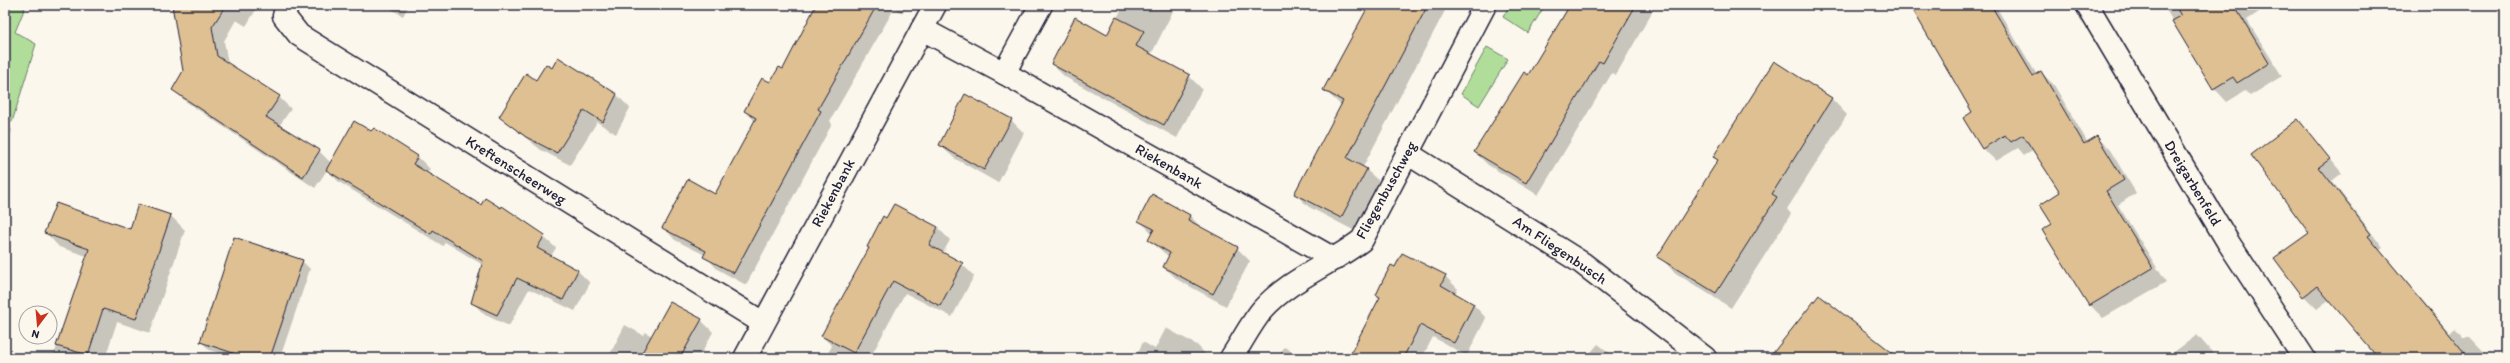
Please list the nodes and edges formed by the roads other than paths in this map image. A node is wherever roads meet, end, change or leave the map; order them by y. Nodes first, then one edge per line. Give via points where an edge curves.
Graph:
1 (287, 5) edge
2 (935, 5) edge
3 (1041, 5) edge
4 (1486, 5) edge
5 (2087, 5) edge
6 (922, 29) junction
7 (1004, 73) junction
8 (1407, 153) junction
9 (1334, 259) junction
10 (763, 323) junction
11 (745, 358) edge
12 (1231, 358) edge
13 (1705, 358) edge
14 (2304, 358) edge

1 - 10 street, Kreftenscheerweg via 284,16 299,35
2 - 6 street, Riekenbank
3 - 7 street
4 - 8 street, Fliegenbuschweg
5 - 14 street, Dreigarbenfeld via 2228,242
6 - 7 street, Riekenbank
6 - 10 street, Riekenbank
7 - 9 street, Riekenbank
8 - 9 street, Fliegenbuschweg via 1362,240
8 - 13 street, Am Fliegenbusch via 1582,263
9 - 12 street, Fliegenbuschweg via 1296,283 1264,309
10 - 11 street, Riekenbank

